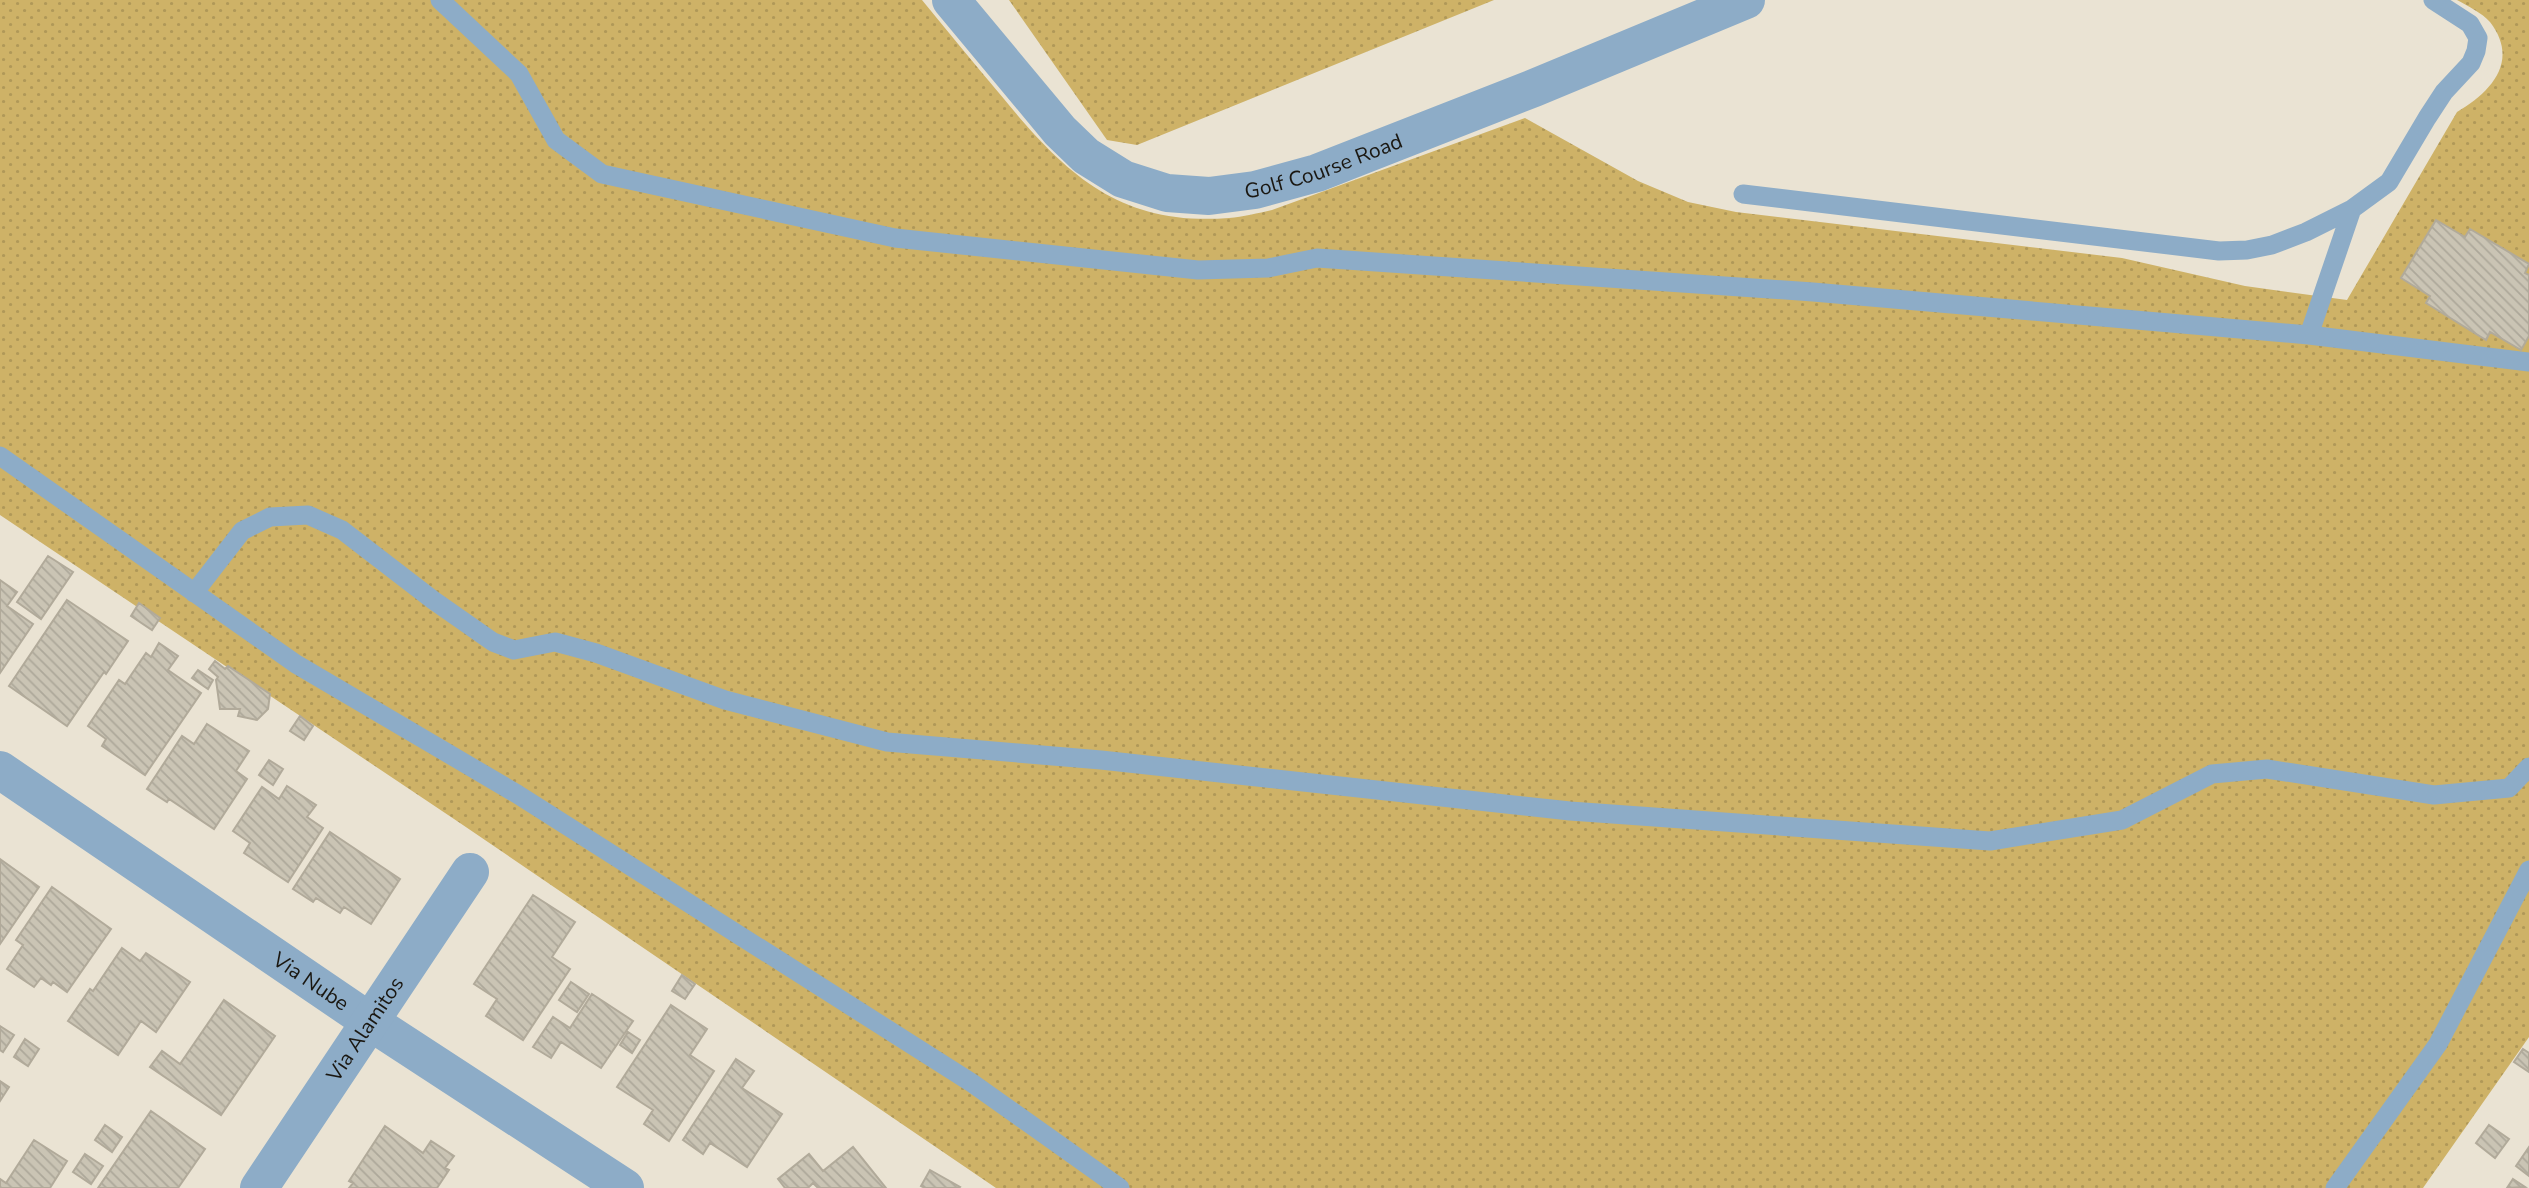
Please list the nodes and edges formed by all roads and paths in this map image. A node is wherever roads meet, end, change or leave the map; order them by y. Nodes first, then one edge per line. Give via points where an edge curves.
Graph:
1 (440, 0) edge
2 (951, 0) edge
3 (1746, 0) edge
4 (2433, 0) edge
5 (1743, 194) dead end
6 (2352, 209) junction
7 (2309, 335) junction
8 (2529, 362) edge
9 (0, 456) edge
10 (194, 593) junction
11 (2529, 766) edge
12 (0, 770) edge
13 (2529, 870) edge
14 (470, 872) dead end
15 (369, 1021) junction
16 (259, 1188) edge
17 (625, 1188) edge
18 (1120, 1188) edge
19 (2335, 1188) edge

1 - 7 lane via 519,74 556,140 602,174 895,238 1198,270 1268,268 1317,258 1813,292
2 - 3 street, Golf Course Road via 1086,156 1123,179 1156,190 1209,196 1255,190 1317,173
4 - 6 lane via 2470,24 2478,38 2476,51 2444,92 2389,182
5 - 6 lane via 2219,251 2272,245
6 - 7 lane
7 - 8 lane
9 - 10 lane
10 - 11 lane via 242,531 270,517 309,515 342,530 493,642 514,650 555,642 725,701 887,742 1101,760 1570,811 1990,841 2122,820 2212,774 2267,769 2434,795 2509,788
10 - 18 lane via 296,664 517,794 972,1083
12 - 15 street, Via Nube
13 - 19 lane via 2438,1044
14 - 15 street, Via Alamitos
15 - 16 street, Via Alamitos
15 - 17 street, Via Nube

